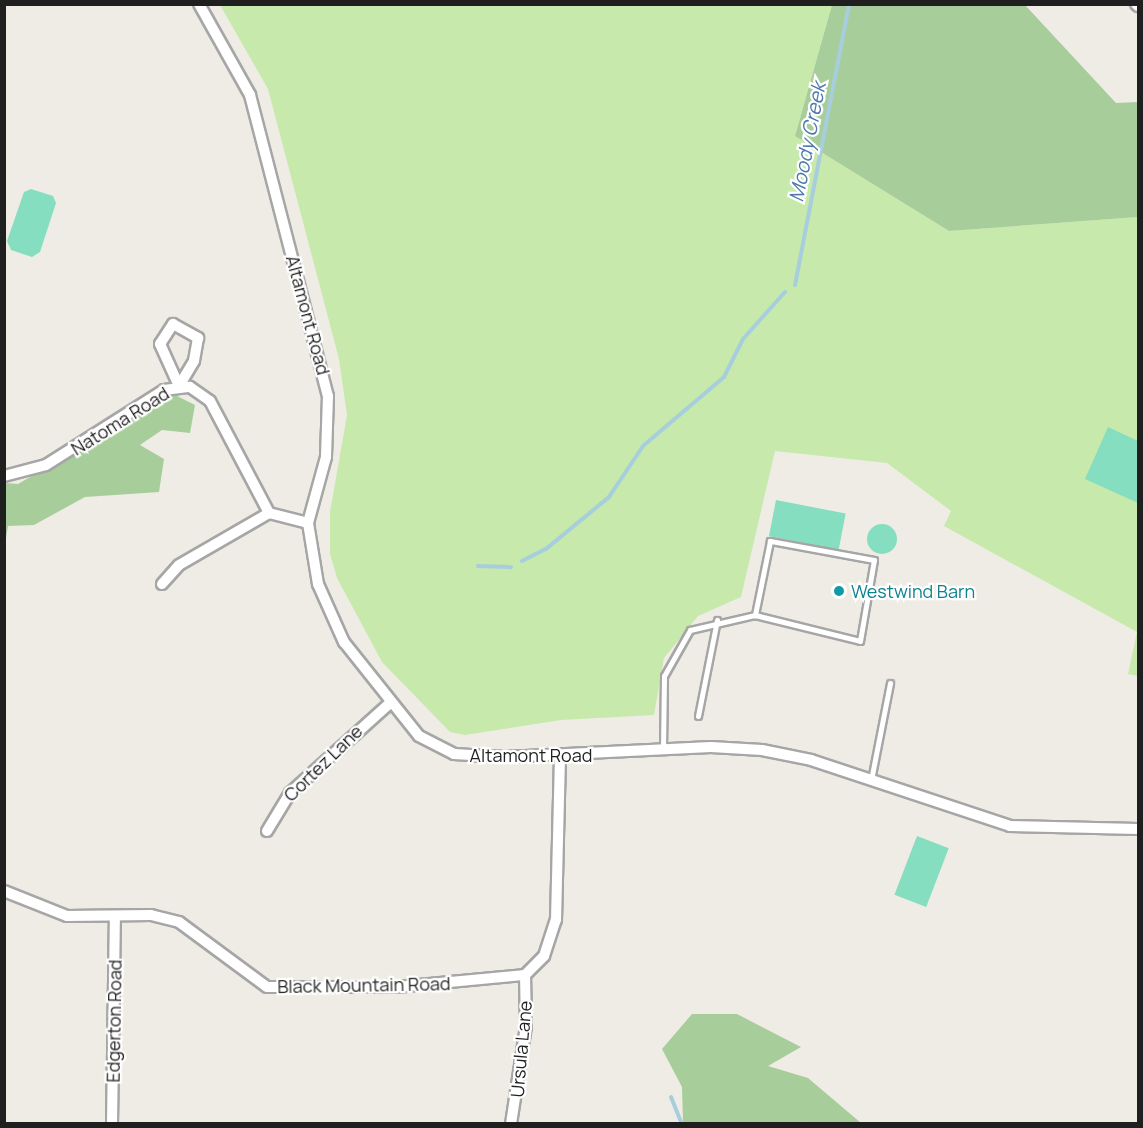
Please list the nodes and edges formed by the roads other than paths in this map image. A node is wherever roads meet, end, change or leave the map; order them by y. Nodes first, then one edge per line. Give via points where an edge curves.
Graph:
1 (200, 4) edge
2 (179, 386) junction
3 (4, 476) edge
4 (269, 513) junction
5 (308, 523) junction
6 (162, 584) dead end
7 (755, 615) junction
8 (717, 620) junction
9 (890, 683) dead end
10 (390, 703) junction
11 (698, 716) dead end
12 (663, 748) junction
13 (560, 758) junction
14 (871, 780) junction
15 (1138, 829) edge
16 (267, 831) dead end
17 (4, 891) edge
18 (115, 919) junction
19 (525, 975) junction
20 (112, 1124) edge
21 (511, 1124) edge

1 - 5 street, Altamont Road via 250,95 328,396 326,457
2 - 2 street via 194,361 198,338 173,324 160,344
2 - 3 street, Natoma Road via 46,465
2 - 4 street, Natoma Road via 210,401
4 - 5 street
4 - 6 street via 179,565
5 - 10 street, Altamont Road via 310,554 329,614
7 - 7 lane via 860,641 874,560 770,541
7 - 8 lane
8 - 11 lane
8 - 12 lane via 690,630 669,660
9 - 14 lane
10 - 13 street, Altamont Road via 419,735 454,754
10 - 16 street, Cortez Lane via 290,794
12 - 13 street, Altamont Road
12 - 14 street, Altamont Road via 762,750
13 - 19 street via 556,920 544,956
14 - 15 street, Altamont Road via 1010,826
17 - 18 street, Black Mountain Road via 67,916
18 - 19 street, Black Mountain Road via 151,915 179,922 267,987 376,988
18 - 20 street, Edgerton Road
19 - 21 street, Ursula Lane via 526,1026

